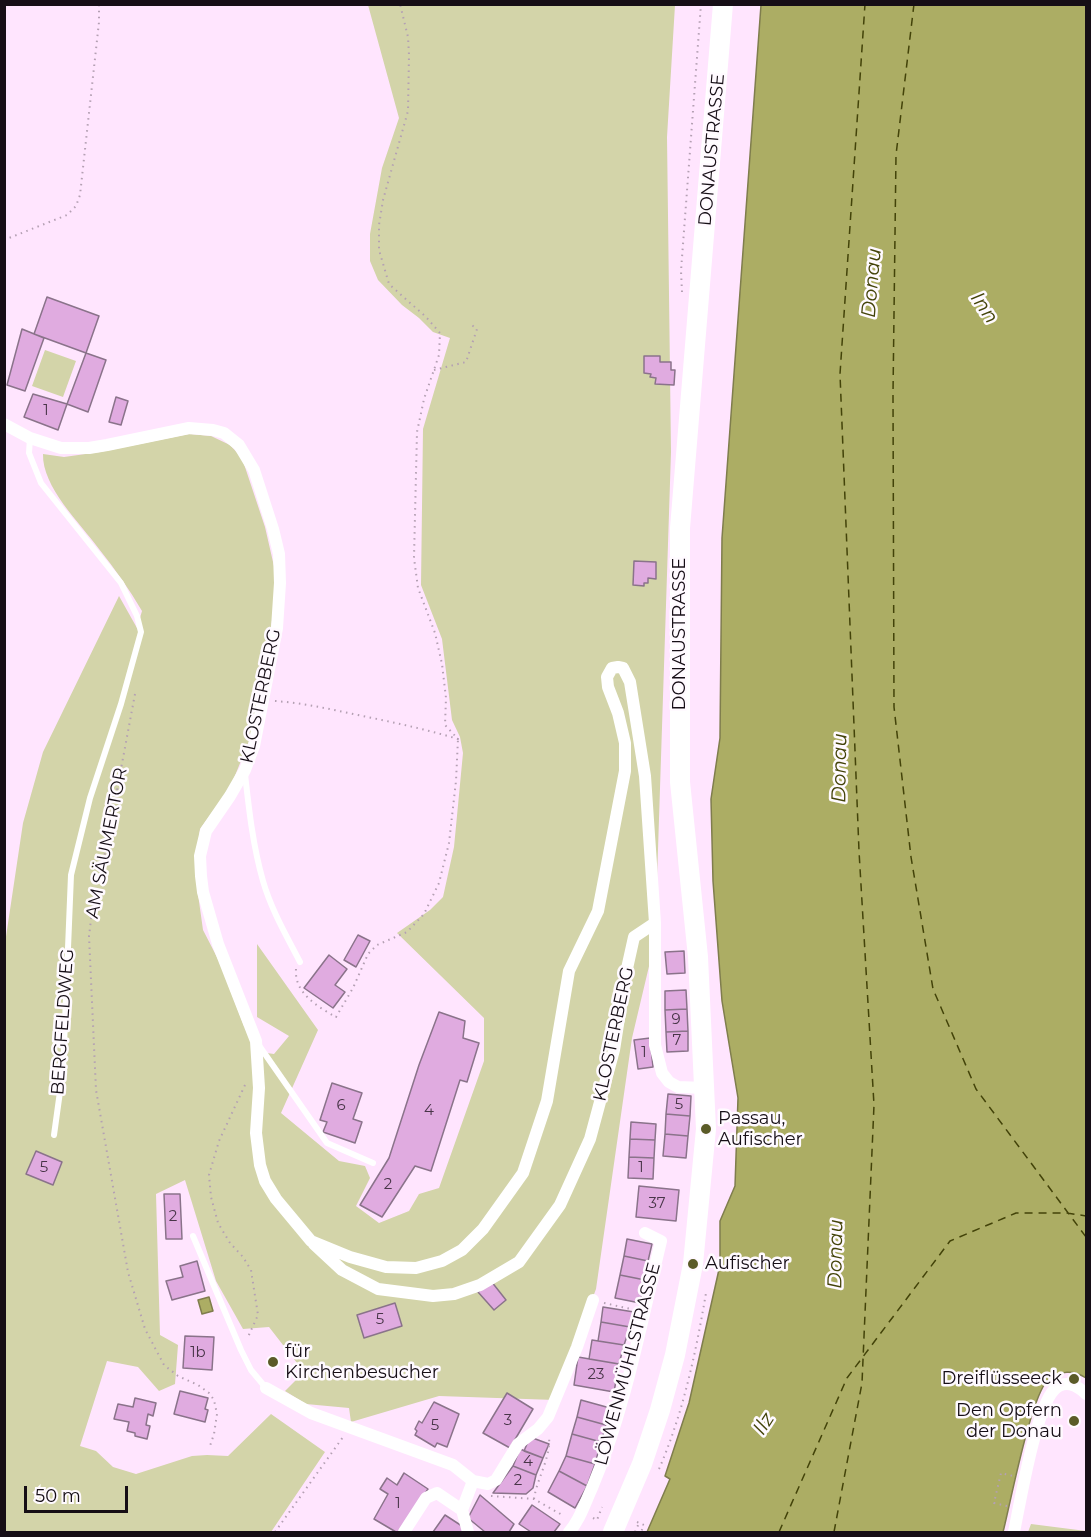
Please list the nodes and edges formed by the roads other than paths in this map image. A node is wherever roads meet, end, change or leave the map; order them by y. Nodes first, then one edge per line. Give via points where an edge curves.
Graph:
1 (723, 4) edge
2 (4, 424) edge
3 (30, 438) junction
4 (245, 770) junction
5 (655, 923) junction
6 (300, 962) road end
7 (256, 1041) junction
8 (705, 1089) junction
9 (54, 1134) dead end
10 (373, 1163) dead end
11 (645, 1233) dead end
12 (193, 1236) dead end
13 (311, 1241) junction
14 (593, 1300) dead end
15 (266, 1388) joint
16 (1086, 1394) edge
17 (472, 1481) junction
18 (462, 1510) junction
19 (404, 1533) edge
20 (468, 1533) edge
21 (569, 1533) edge
22 (613, 1533) edge
23 (1014, 1533) edge

1 - 8 main road, DONAUSTRASSE via 680,528 680,782 698,957
2 - 3 street, KLOSTERBERG
3 - 4 street, KLOSTERBERG via 61,448 89,448 200,428 224,433 240,445 254,471 273,528 280,583 277,628 254,746
3 - 9 lane, BERGFELDWEG via 29,453 40,483 121,583 141,632 90,798 71,875 63,1070
4 - 6 lane via 263,882
4 - 7 street, KLOSTERBERG via 206,831 200,856 203,892 218,944
5 - 8 street, KLOSTERBERG via 655,1045 662,1073 678,1087
5 - 13 street, KLOSTERBERG via 634,937 614,1050 590,1139 560,1204 519,1262 480,1284 454,1294 433,1296 378,1289 359,1281
5 - 13 street, KLOSTERBERG via 642,751 630,682 623,668 618,667 612,668 607,678 625,743 620,800 598,911 569,971 547,1101 523,1173 483,1228 462,1250 442,1261 416,1268 386,1267
7 - 10 lane via 327,1143
7 - 13 street, KLOSTERBERG via 260,1165 276,1199
8 - 22 main road, DONAUSTRASSE via 706,1129 693,1264 675,1355 642,1464
11 - 21 street, LÖWENMÜHLSTRASSE via 661,1241 622,1400 600,1469 577,1524
12 - 15 lane via 241,1350
14 - 17 street via 548,1417 518,1444 496,1480 488,1484
15 - 17 street via 349,1429 453,1465
16 - 23 street via 1078,1386 1064,1383 1050,1396 1037,1431
17 - 18 street
18 - 19 street via 437,1492 426,1498
18 - 20 street

